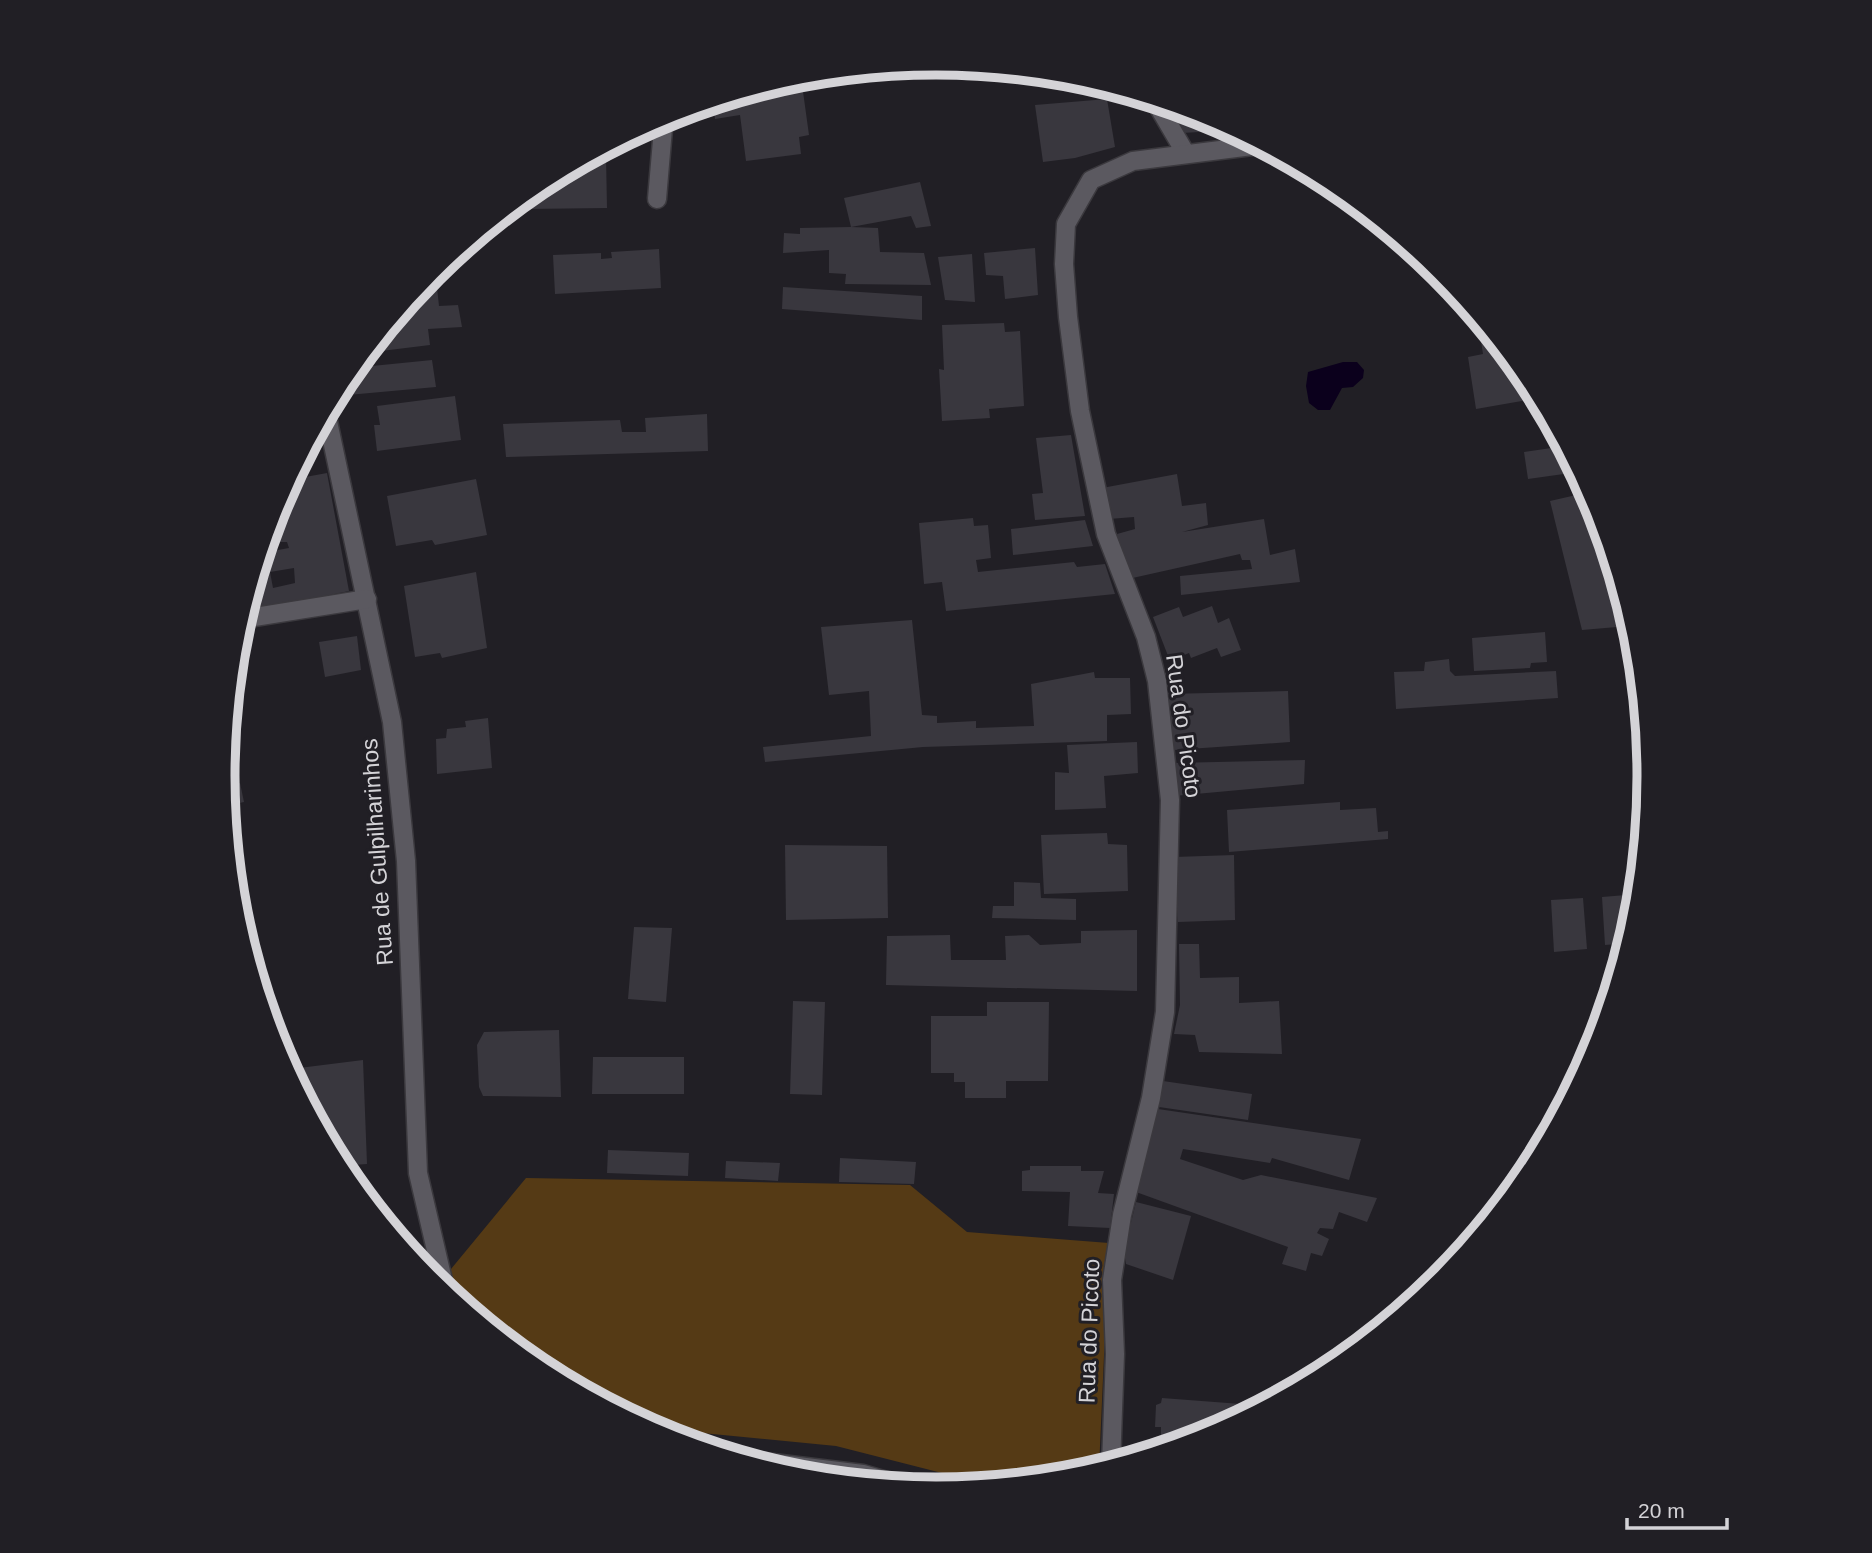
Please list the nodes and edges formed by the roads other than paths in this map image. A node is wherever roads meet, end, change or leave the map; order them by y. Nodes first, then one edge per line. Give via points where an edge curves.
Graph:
1 (1161, 112) edge
2 (663, 131) edge
3 (1244, 147) edge
4 (1186, 155) junction
5 (657, 199) dead end
6 (329, 426) edge
7 (367, 599) junction
8 (253, 618) edge
9 (441, 1273) edge
10 (1111, 1455) edge

1 - 4 street
2 - 5 street
3 - 4 street, Rua do Picoto
4 - 10 street, Rua do Picoto via 1133,160 1091,180 1066,224 1064,264 1080,411 1106,534 1146,637 1157,681 1170,800 1165,1012 1112,1280
6 - 7 street, Rua de Gulpilharinhos
7 - 8 street
7 - 9 street, Rua de Gulpilharinhos via 392,722 406,861 418,1173

